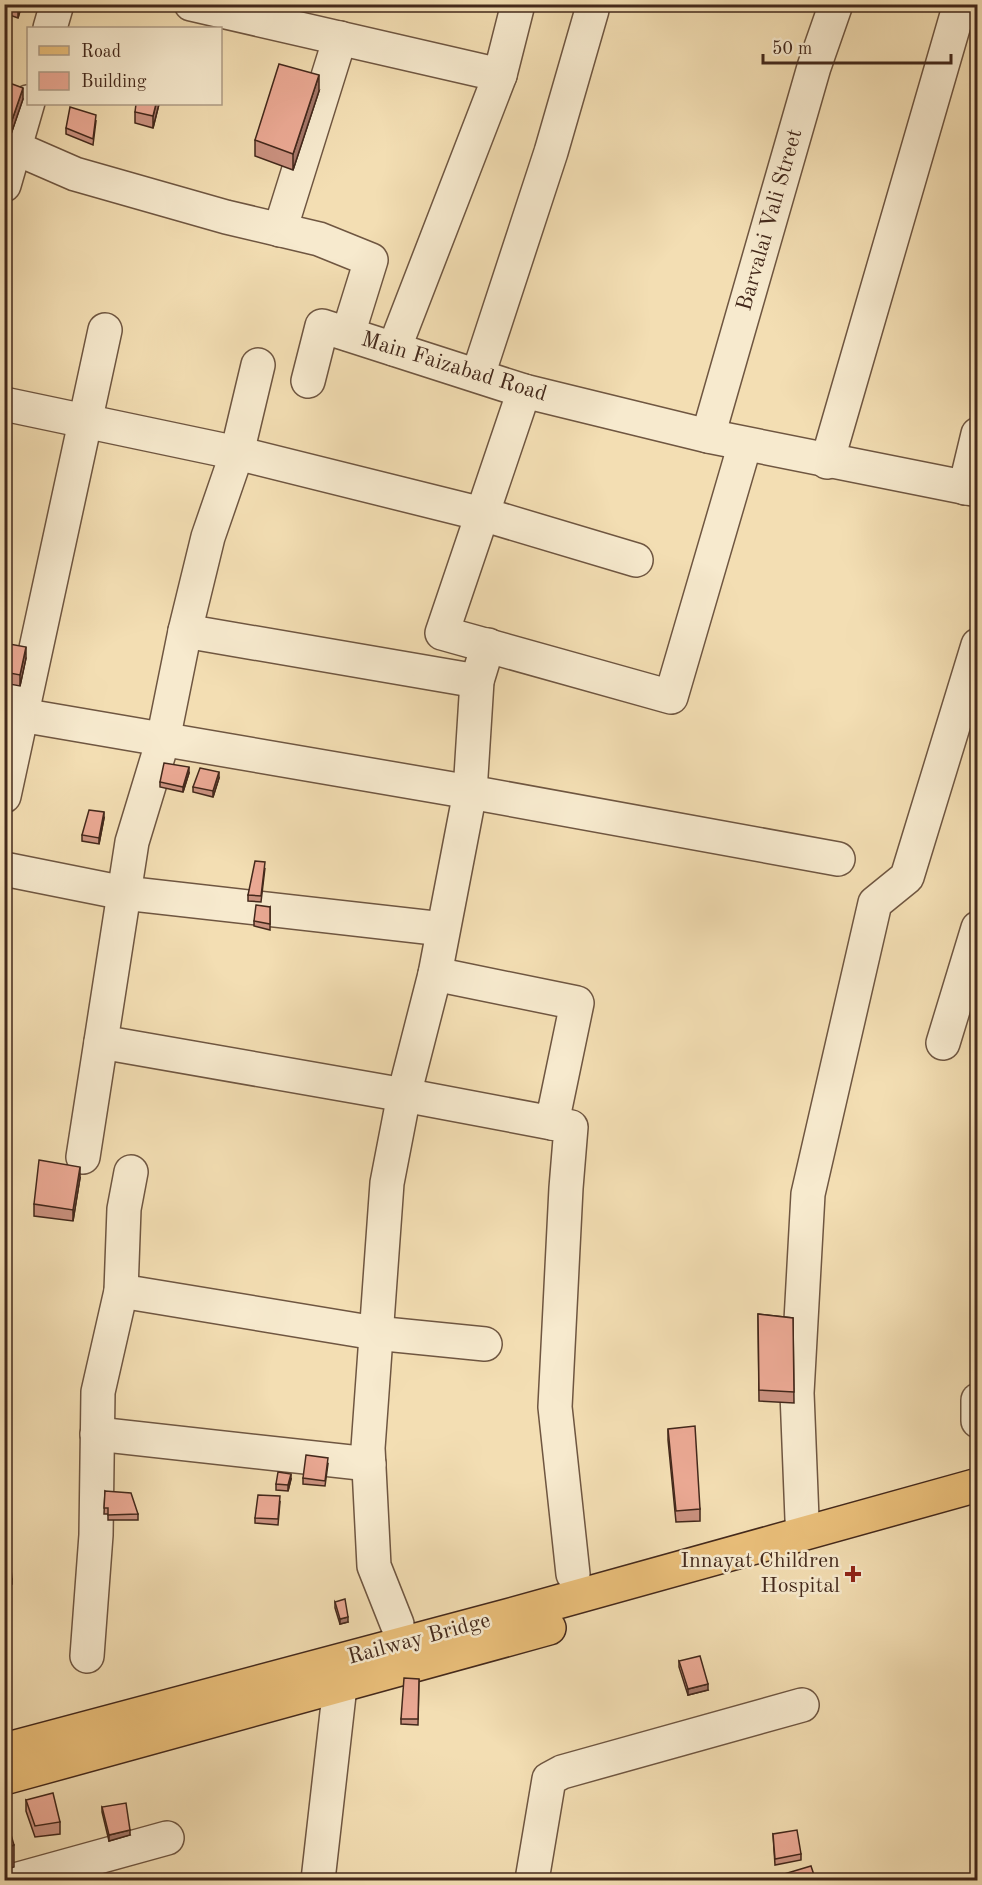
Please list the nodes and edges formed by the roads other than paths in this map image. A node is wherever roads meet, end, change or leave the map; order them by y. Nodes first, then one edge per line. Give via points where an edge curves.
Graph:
1 (57, 4) edge
2 (191, 4) edge
3 (518, 4) edge
4 (836, 4) edge
5 (960, 4) edge
6 (592, 10) dead end
7 (50, 27) edge
8 (340, 38) junction
9 (500, 75) junction
10 (27, 104) edge
11 (10, 145) edge
12 (4, 185) edge
13 (280, 230) junction
14 (105, 330) dead end
15 (348, 334) junction
16 (394, 349) junction
17 (258, 365) dead end
18 (478, 375) junction
19 (308, 381) dead end
20 (524, 391) junction
21 (4, 404) edge
22 (86, 421) junction
23 (978, 434) edge
24 (708, 436) junction
25 (745, 444) junction
26 (237, 453) junction
27 (827, 462) junction
28 (971, 489) edge
29 (482, 514) junction
30 (636, 560) dead end
31 (185, 631) junction
32 (488, 645) junction
33 (978, 645) edge
34 (477, 681) junction
35 (21, 716) junction
36 (163, 740) junction
37 (470, 792) junction
38 (4, 796) edge
39 (838, 859) dead end
40 (4, 869) edge
41 (124, 893) junction
42 (978, 928) edge
43 (443, 929) junction
44 (435, 974) junction
45 (101, 1042) junction
46 (943, 1043) dead end
47 (404, 1095) junction
48 (552, 1123) junction
49 (83, 1157) dead end
50 (131, 1172) dead end
51 (121, 1291) junction
52 (375, 1333) junction
53 (485, 1344) dead end
54 (978, 1401) edge
55 (978, 1421) edge
56 (97, 1434) junction
57 (369, 1464) junction
58 (978, 1485) edge
59 (817, 1522) junction
60 (573, 1574) junction
61 (397, 1624) junction
62 (87, 1656) dead end
63 (340, 1686) junction
64 (802, 1705) dead end
65 (4, 1726) edge
66 (4, 1750) edge
67 (4, 1778) edge
68 (167, 1838) dead end
69 (15, 1881) edge
70 (318, 1881) edge
71 (532, 1881) edge

1 - 7 street
2 - 8 street
3 - 9 street
4 - 24 street, Barvalai Vali Street
5 - 27 street
6 - 18 street
8 - 9 street
8 - 13 street
9 - 16 street
10 - 11 street
11 - 12 street
11 - 13 street, Main Faizabad Road via 75,174
13 - 15 street, Main Faizabad Road via 319,239 371,260
14 - 22 street
15 - 16 street, Main Faizabad Road
15 - 19 street via 322,326
16 - 18 street, Main Faizabad Road
17 - 26 street
18 - 20 street, Main Faizabad Road
20 - 24 street, Main Faizabad Road
20 - 29 street
21 - 22 street
22 - 26 street
22 - 35 street
23 - 28 street
24 - 25 street, Main Faizabad Road
25 - 27 street, Main Faizabad Road
25 - 32 street via 671,697
26 - 29 street
26 - 31 street via 208,537
27 - 28 street, Main Faizabad Road
29 - 30 street
29 - 32 street via 442,633
31 - 34 street
31 - 36 street
32 - 34 street
33 - 59 street via 907,877 875,903 808,1194 797,1393
34 - 37 street
35 - 36 street
35 - 38 street
36 - 37 street
36 - 41 street via 132,842
37 - 39 street
37 - 43 street
40 - 41 street
41 - 43 street
41 - 45 street
42 - 46 street
43 - 44 street
44 - 47 street
44 - 48 street via 576,1003
45 - 47 street
45 - 49 street
47 - 48 street
47 - 52 street via 387,1183
48 - 60 street via 572,1127 555,1407
50 - 51 street via 124,1209
51 - 52 street
51 - 56 street via 98,1392
52 - 53 street
52 - 57 street
54 - 55 street
56 - 57 street
56 - 62 street via 96,1535
57 - 61 street via 374,1566
58 - 59 main road
59 - 60 main road via 757,1526
59 - 63 main road via 807,1548 771,1563
59 - 66 main road, Railway Bridge via 507,1616
60 - 61 main road
61 - 65 main road
63 - 67 main road
63 - 70 street
64 - 71 street via 562,1772 549,1779
68 - 69 street

